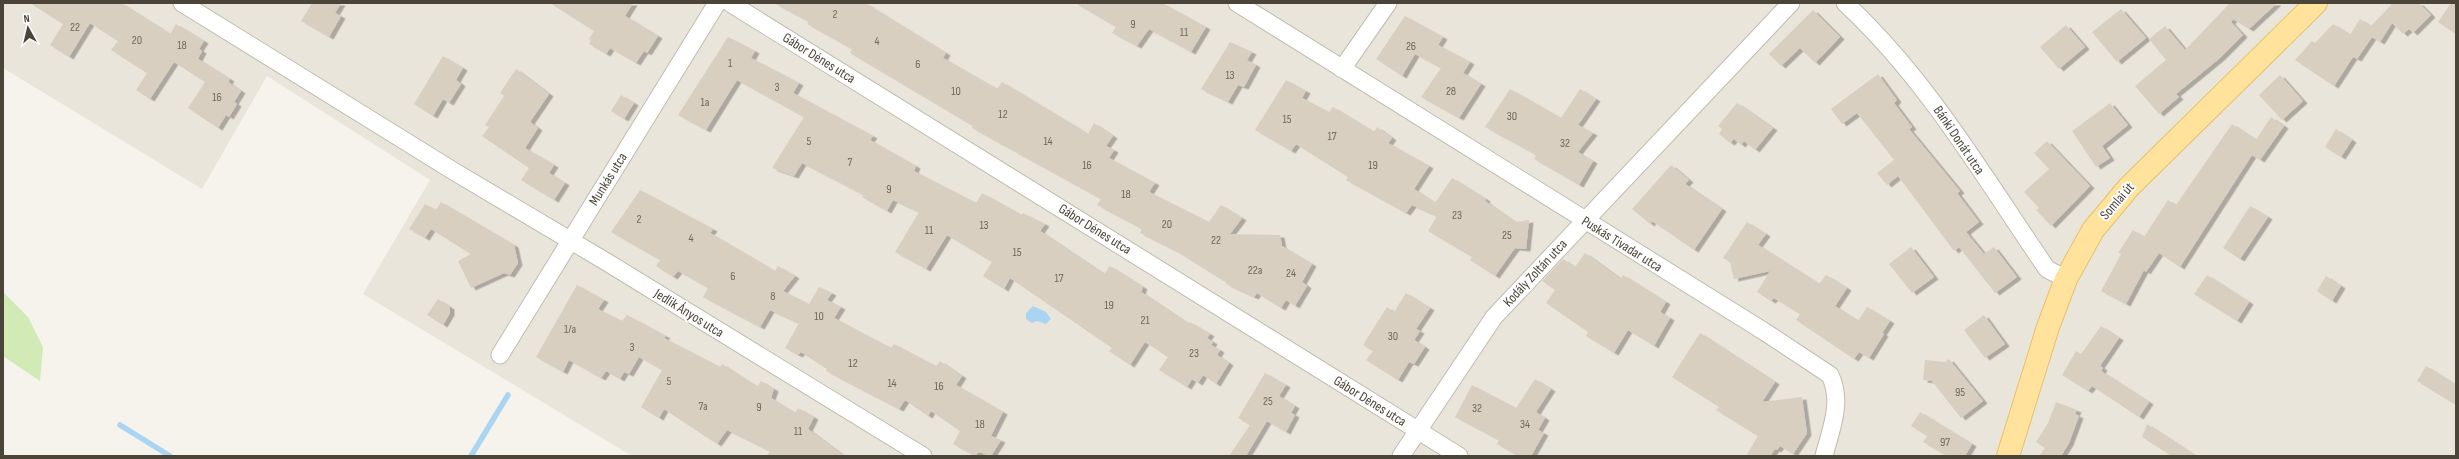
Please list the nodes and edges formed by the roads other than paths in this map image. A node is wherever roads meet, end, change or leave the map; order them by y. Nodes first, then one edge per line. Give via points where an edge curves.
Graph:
1 (182, 3) edge
2 (717, 3) edge
3 (730, 3) edge
4 (1237, 3) edge
5 (1388, 3) edge
6 (1791, 3) edge
7 (1845, 3) edge
8 (2316, 3) edge
9 (1342, 69) junction
10 (1584, 220) junction
11 (570, 241) junction
12 (2066, 279) junction
13 (500, 355) dead end
14 (1417, 430) junction
15 (923, 456) edge
16 (1400, 456) edge
17 (1459, 456) edge
18 (1824, 456) edge
19 (2008, 456) edge

1 - 11 street, Jedlik Ányos utca
2 - 11 street, Munkás utca
3 - 14 street, Gábor Dénes utca
4 - 9 street, Puskás Tivadar utca
5 - 9 street
6 - 10 street, Kodály Zoltán utca
7 - 12 street, Bánki Donát utca via 1876,32 1931,99 2047,269
8 - 12 main road, Somlai út via 2129,187 2093,230
9 - 10 street, Puskás Tivadar utca
10 - 14 street, Kodály Zoltán utca via 1494,317
10 - 18 street, Puskás Tivadar utca via 1830,375 1836,386 1838,401
11 - 13 street, Munkás utca
11 - 15 street, Jedlik Ányos utca
12 - 19 main road, Somlai út via 2048,327
14 - 16 street, Kodály Zoltán utca
14 - 17 street, Gábor Dénes utca

